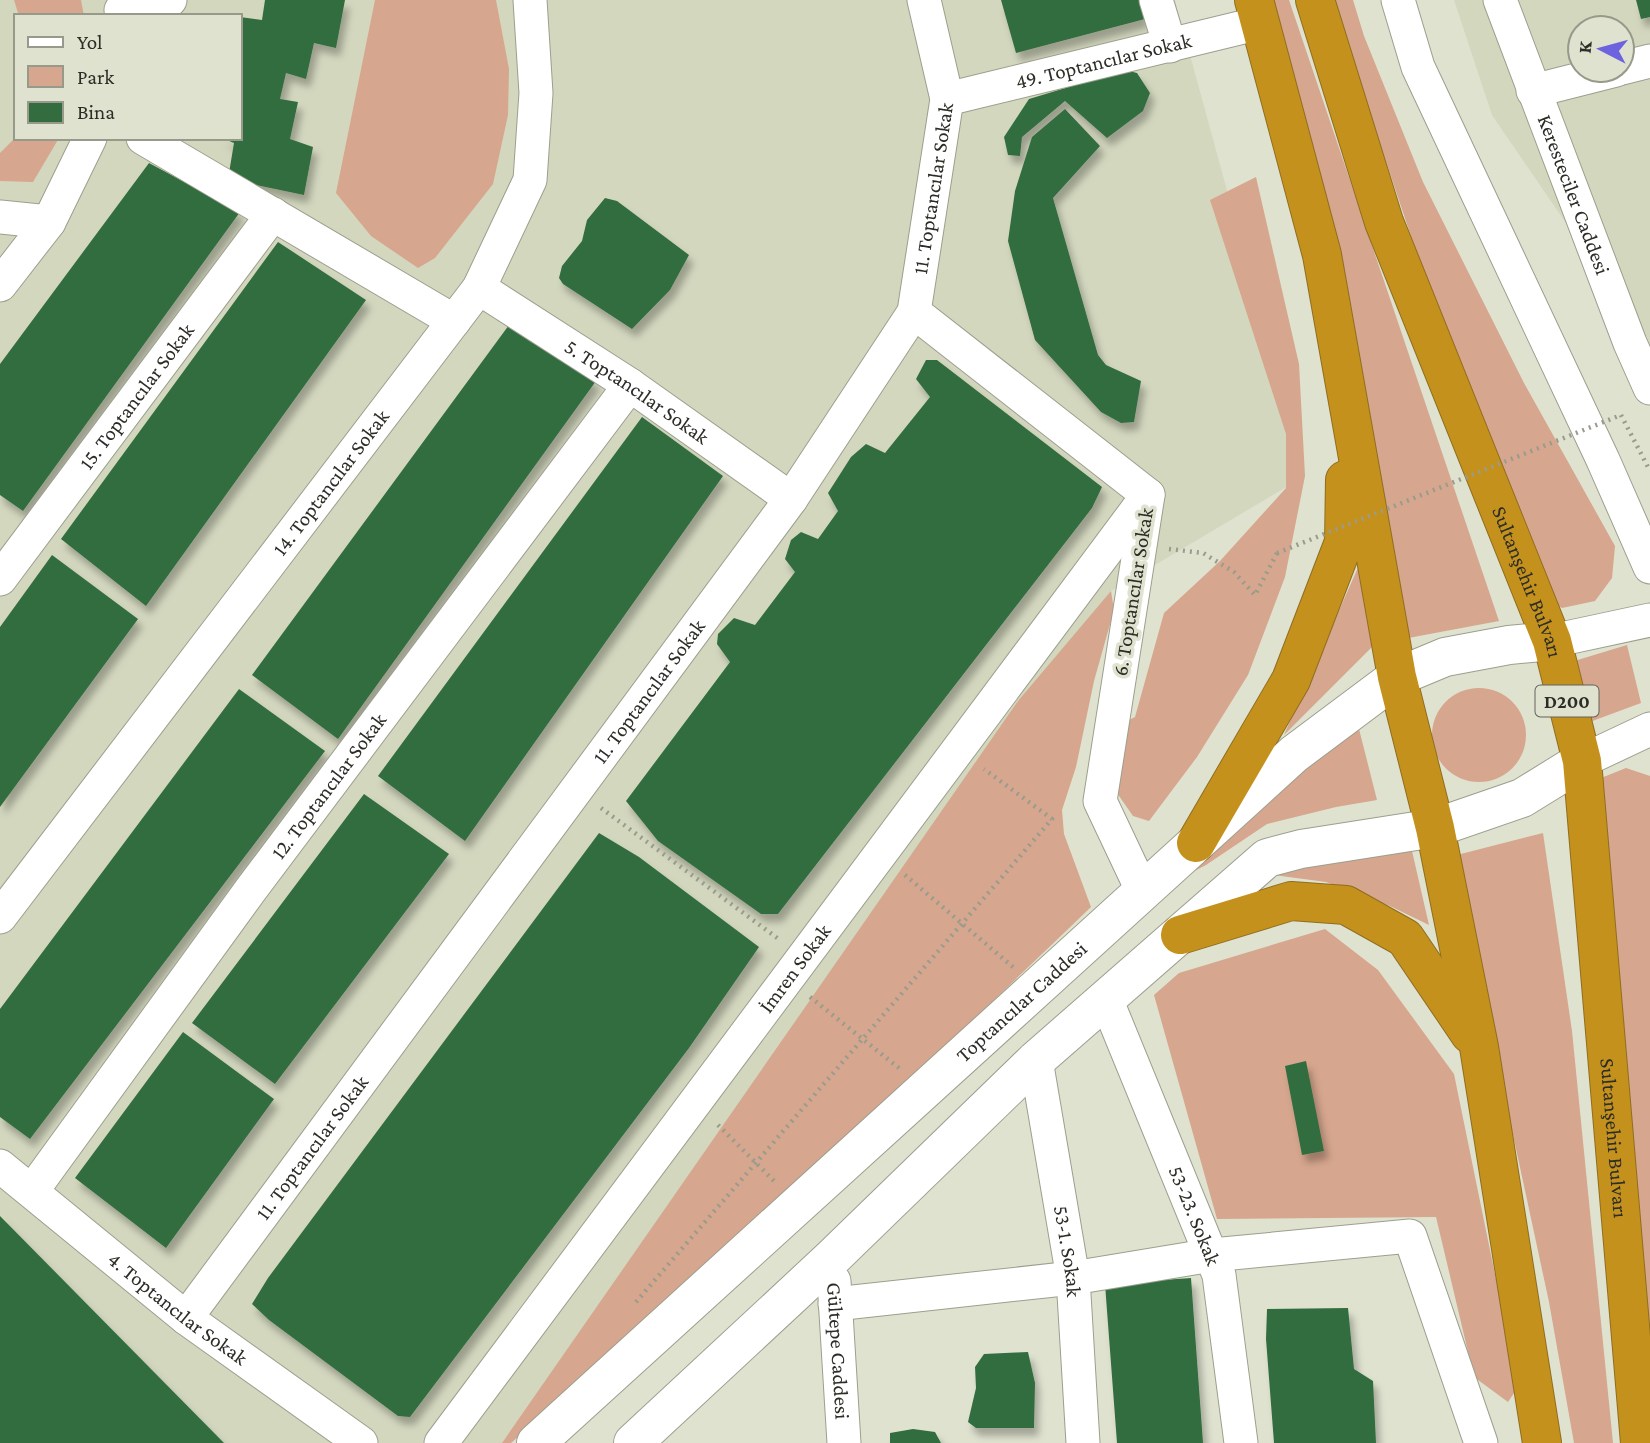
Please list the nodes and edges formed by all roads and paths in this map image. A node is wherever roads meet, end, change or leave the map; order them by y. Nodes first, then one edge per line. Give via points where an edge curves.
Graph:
1 (170, 0) edge
2 (530, 0) edge
3 (924, 0) edge
4 (1156, 0) edge
5 (1315, 0) edge
6 (1398, 0) edge
7 (1500, 0) edge
8 (120, 9) edge
9 (1257, 11) edge
10 (1170, 46) junction
11 (1566, 83) edge
12 (1533, 91) junction
13 (947, 99) junction
14 (89, 140) edge
15 (146, 140) edge
16 (273, 214) junction
17 (0, 218) edge
18 (49, 222) junction
19 (0, 285) edge
20 (479, 288) junction
21 (914, 312) junction
22 (454, 321) junction
23 (1640, 340) edge
24 (630, 385) junction
25 (1346, 387) junction
26 (1650, 388) edge
27 (1650, 471) edge
28 (1148, 495) junction
29 (791, 499) junction
30 (1140, 546) junction
31 (1650, 567) edge
32 (0, 579) edge
33 (1650, 620) edge
34 (1552, 641) junction
35 (1397, 677) junction
36 (1650, 729) edge
37 (958, 749) junction
38 (1582, 761) junction
39 (576, 790) junction
40 (1435, 828) junction
41 (1196, 843) junction
42 (881, 853) junction
43 (1143, 891) junction
44 (0, 917) edge
45 (962, 924) junction
46 (1180, 935) junction
47 (795, 968) junction
48 (1037, 988) junction
49 (1106, 999) junction
50 (863, 1039) junction
51 (1479, 1047) junction
52 (1036, 1060) junction
53 (925, 1089) junction
54 (695, 1102) junction
55 (756, 1163) junction
56 (0, 1166) edge
57 (32, 1191) junction
58 (798, 1205) junction
59 (1212, 1255) junction
60 (832, 1258) junction
61 (1073, 1278) junction
62 (835, 1304) junction
63 (633, 1306) dead end
64 (186, 1318) junction
65 (361, 1443) edge
66 (441, 1443) edge
67 (536, 1443) edge
68 (633, 1443) edge
69 (844, 1443) edge
70 (1083, 1443) edge
71 (1241, 1443) edge
72 (1481, 1443) edge
73 (1537, 1443) edge
74 (1542, 1443) edge
75 (1640, 1443) edge

1 - 8 street
2 - 20 street, 14. Toptancılar Sokak via 536,93 530,180
3 - 13 street, 11. Toptancılar Sokak
4 - 10 street
5 - 34 highway, Sultanşehir Bulvarı / D200 via 1384,222
6 - 31 street via 1418,67
7 - 12 street, Keresteciler Caddesi
9 - 10 street, 49. Toptancılar Sokak
9 - 25 highway via 1322,255
10 - 13 street, 49. Toptancılar Sokak
11 - 12 street
12 - 23 street, Keresteciler Caddesi
13 - 21 street, 11. Toptancılar Sokak
14 - 18 street
15 - 16 street
16 - 22 street
16 - 32 street, 15. Toptancılar Sokak
17 - 18 street
18 - 19 street
20 - 22 street, 14. Toptancılar Sokak
20 - 24 street, 5. Toptancılar Sokak
21 - 28 street, 6. Toptancılar Sokak
21 - 29 street, 11. Toptancılar Sokak
22 - 44 street, 14. Toptancılar Sokak
23 - 26 street, Keresteciler Caddesi
24 - 29 street, 5. Toptancılar Sokak
24 - 57 street, 12. Toptancılar Sokak via 252,888
25 - 35 highway
25 - 41 highway via 1344,542 1290,680
27 - 30 path, bridge via 1620,415 1277,553 1255,596 1234,572 1203,553
28 - 30 street, 6. Toptancılar Sokak
28 - 37 street, İmren Sokak
29 - 39 street, 11. Toptancılar Sokak
30 - 43 street, 6. Toptancılar Sokak via 1100,802
33 - 34 street
34 - 35 street, Toptancılar Caddesi via 1445,657
34 - 38 highway, Sultanşehir Bulvarı / D200
35 - 40 highway
35 - 41 street, Toptancılar Caddesi via 1294,754
36 - 38 street
37 - 42 street, İmren Sokak
37 - 45 path via 1052,819
38 - 40 street via 1521,798
38 - 75 highway, Sultanşehir Bulvarı / D200
39 - 47 path
39 - 64 street, 11. Toptancılar Sokak
40 - 46 street via 1267,858
40 - 51 highway
41 - 43 street, Toptancılar Caddesi
42 - 45 path
42 - 47 street, İmren Sokak
43 - 48 street, Toptancılar Caddesi
45 - 48 path
45 - 50 path
46 - 49 street
46 - 51 highway via 1291,901 1346,905 1405,939
47 - 50 path
47 - 54 street, İmren Sokak
48 - 53 street, Toptancılar Caddesi
49 - 52 street
49 - 59 street, 53-23. Sokak
50 - 53 path
50 - 55 path
51 - 74 highway
52 - 60 street
52 - 61 street, 53-1. Sokak
53 - 58 street, Toptancılar Caddesi
54 - 55 path
54 - 66 street, İmren Sokak
55 - 58 path
55 - 63 path
56 - 57 street, 4. Toptancılar Sokak
57 - 64 street, 4. Toptancılar Sokak
58 - 67 street, Toptancılar Caddesi
59 - 61 street
59 - 71 street, 53-23. Sokak via 1219,1275
59 - 72 street via 1410,1236
60 - 62 street, Gültepe Caddesi
60 - 68 street
61 - 62 street
61 - 70 street, 53-1. Sokak
62 - 69 street, Gültepe Caddesi
64 - 65 street, 4. Toptancılar Sokak
73 - 74 street

